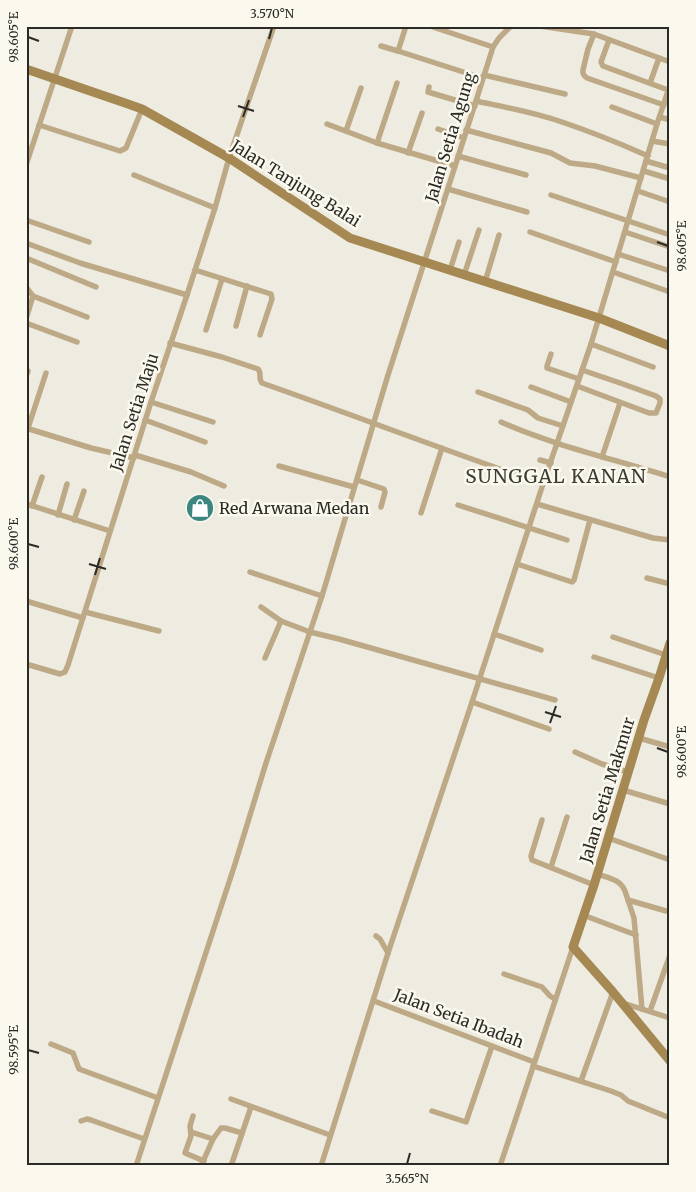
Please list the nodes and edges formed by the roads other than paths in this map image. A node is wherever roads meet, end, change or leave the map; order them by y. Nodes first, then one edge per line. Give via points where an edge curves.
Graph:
1 (72, 26) edge
2 (274, 26) edge
3 (406, 26) edge
4 (430, 26) edge
5 (511, 26) edge
6 (540, 26) edge
7 (441, 28) edge
8 (594, 34) junction
9 (609, 40) junction
10 (381, 46) dead end
11 (492, 47) junction
12 (398, 51) junction
13 (659, 58) junction
14 (670, 62) edge
15 (26, 68) edge
16 (483, 76) junction
17 (55, 78) junction
18 (397, 83) dead end
19 (650, 83) junction
20 (429, 87) dead end
21 (361, 88) dead end
22 (669, 90) edge
23 (565, 94) dead end
24 (475, 104) junction
25 (664, 105) junction
26 (612, 107) dead end
27 (142, 109) junction
28 (422, 113) dead end
29 (660, 117) junction
30 (670, 120) edge
31 (326, 124) dead end
32 (657, 124) junction
33 (39, 125) junction
34 (438, 129) dead end
35 (466, 130) junction
36 (346, 131) junction
37 (464, 138) junction
38 (652, 141) junction
39 (377, 143) junction
40 (670, 144) edge
41 (408, 153) junction
42 (458, 156) junction
43 (229, 158) junction
44 (647, 159) junction
45 (26, 165) edge
46 (455, 166) junction
47 (670, 168) edge
48 (644, 171) junction
49 (134, 175) dead end
50 (526, 175) dead end
51 (641, 178) junction
52 (670, 179) edge
53 (448, 189) junction
54 (638, 192) junction
55 (551, 195) dead end
56 (670, 202) edge
57 (215, 208) junction
58 (527, 212) dead end
59 (26, 220) edge
60 (628, 222) junction
61 (479, 230) dead end
62 (530, 232) dead end
63 (625, 232) junction
64 (499, 235) dead end
65 (670, 235) edge
66 (89, 242) dead end
67 (459, 242) dead end
68 (26, 243) edge
69 (670, 247) edge
70 (618, 254) junction
71 (26, 258) edge
72 (425, 262) junction
73 (616, 262) junction
74 (195, 270) junction
75 (450, 270) junction
76 (612, 272) junction
77 (670, 272) edge
78 (464, 275) junction
79 (222, 278) junction
80 (485, 282) junction
81 (247, 286) junction
82 (26, 287) edge
83 (96, 287) dead end
84 (670, 292) edge
85 (187, 295) junction
86 (33, 296) junction
87 (87, 317) dead end
88 (599, 318) junction
89 (26, 319) edge
90 (26, 323) edge
91 (236, 326) dead end
92 (206, 330) dead end
93 (260, 335) dead end
94 (77, 342) dead end
95 (170, 344) junction
96 (591, 344) junction
97 (670, 346) edge
98 (551, 354) dead end
99 (653, 368) dead end
100 (582, 370) junction
101 (46, 372) dead end
102 (579, 379) junction
103 (577, 386) junction
104 (531, 387) dead end
105 (478, 392) dead end
106 (151, 402) junction
107 (571, 402) junction
108 (620, 403) junction
109 (145, 420) junction
110 (213, 422) dead end
111 (501, 422) dead end
112 (374, 423) junction
113 (563, 426) junction
114 (27, 428) edge
115 (205, 442) dead end
116 (557, 443) junction
117 (442, 448) junction
118 (134, 456) junction
119 (602, 457) junction
120 (540, 460) dead end
121 (551, 463) junction
122 (278, 466) dead end
123 (42, 477) dead end
124 (670, 477) edge
125 (357, 480) junction
126 (68, 484) dead end
127 (543, 484) junction
128 (224, 486) dead end
129 (354, 487) junction
130 (84, 491) dead end
131 (537, 504) junction
132 (30, 505) edge
133 (458, 505) dead end
134 (381, 506) dead end
135 (421, 513) dead end
136 (58, 515) junction
137 (74, 520) junction
138 (590, 520) junction
139 (529, 528) junction
140 (110, 531) junction
141 (567, 540) dead end
142 (670, 540) edge
143 (517, 564) junction
144 (250, 572) dead end
145 (647, 578) dead end
146 (670, 584) edge
147 (322, 596) junction
148 (26, 601) edge
149 (261, 607) dead end
150 (84, 615) junction
151 (281, 621) junction
152 (158, 632) dead end
153 (310, 632) junction
154 (494, 634) junction
155 (613, 637) dead end
156 (670, 643) edge
157 (541, 650) dead end
158 (666, 655) junction
159 (594, 657) dead end
160 (265, 658) dead end
161 (26, 664) edge
162 (659, 678) junction
163 (480, 679) junction
164 (555, 700) dead end
165 (472, 702) junction
166 (549, 729) dead end
167 (639, 738) junction
168 (670, 747) edge
169 (576, 752) dead end
170 (628, 772) junction
171 (623, 790) junction
172 (670, 804) edge
173 (567, 817) dead end
174 (542, 820) dead end
175 (608, 838) junction
176 (670, 860) edge
177 (550, 867) junction
178 (597, 874) junction
179 (594, 885) junction
180 (628, 900) junction
181 (666, 911) dead end
182 (583, 916) junction
183 (636, 935) junction
184 (376, 936) dead end
185 (573, 947) junction
186 (388, 954) junction
187 (670, 955) edge
188 (504, 974) dead end
189 (613, 992) junction
190 (555, 999) junction
191 (374, 1001) junction
192 (621, 1002) junction
193 (642, 1009) junction
194 (650, 1011) junction
195 (670, 1018) edge
196 (51, 1044) dead end
197 (492, 1046) junction
198 (670, 1061) edge
199 (534, 1064) junction
200 (581, 1081) junction
201 (158, 1098) junction
202 (232, 1099) dead end
203 (251, 1107) junction
204 (432, 1111) dead end
205 (193, 1116) dead end
206 (670, 1118) edge
207 (80, 1121) dead end
208 (191, 1132) junction
209 (242, 1133) junction
210 (330, 1135) junction
211 (144, 1139) junction
212 (213, 1139) junction
213 (202, 1164) edge
214 (136, 1166) edge
215 (231, 1166) edge
216 (321, 1166) edge
217 (500, 1166) edge

1 - 17 street
2 - 43 street, Jalan Setia Maju
3 - 12 street
4 - 7 street
5 - 11 street, Jalan Setia Agung
6 - 8 street
7 - 11 street
8 - 9 street
8 - 25 street via 582,73 584,76
9 - 13 street
9 - 19 street via 601,62 603,66
10 - 12 street
11 - 16 street, Jalan Setia Agung
12 - 16 street
13 - 14 street
13 - 19 street
15 - 17 street, Jalan Tanjung Balai
16 - 23 street
16 - 24 street, Jalan Setia Agung
17 - 27 street, Jalan Tanjung Balai
17 - 33 street
18 - 39 street
19 - 22 street
20 - 24 street via 428,92
21 - 36 street
22 - 25 street
24 - 35 street, Jalan Setia Agung
24 - 44 street via 506,107 558,120 608,139
25 - 29 street
26 - 32 street
27 - 33 street via 126,148 120,151
27 - 43 street, Jalan Tanjung Balai
28 - 41 street
29 - 30 street
29 - 32 street
31 - 36 street
32 - 38 street
33 - 45 street
34 - 37 street
35 - 37 street, Jalan Setia Agung
35 - 51 street via 551,153 570,163
36 - 39 street
37 - 42 street, Jalan Setia Agung
38 - 40 street
38 - 44 street
39 - 41 street
41 - 46 street
42 - 46 street, Jalan Setia Agung
42 - 50 street
43 - 57 street, Jalan Setia Maju
43 - 72 street, Jalan Tanjung Balai via 350,238
44 - 47 street
44 - 48 street
46 - 53 street, Jalan Setia Agung
48 - 51 street
48 - 52 street
49 - 57 street
51 - 54 street
53 - 58 street
53 - 72 street, Jalan Setia Agung
54 - 56 street
54 - 60 street
55 - 60 street
57 - 74 street, Jalan Setia Maju
59 - 66 street
60 - 63 street
60 - 65 street
61 - 78 street
62 - 73 street
63 - 69 street
63 - 70 street
64 - 80 street
67 - 75 street
68 - 85 street
70 - 73 street
70 - 77 street
71 - 83 street
72 - 75 street, Jalan Tanjung Balai
72 - 112 street, Jalan Setia Agung
73 - 76 street
74 - 79 street
74 - 85 street, Jalan Setia Maju
75 - 78 street, Jalan Tanjung Balai
76 - 84 street
76 - 88 street
78 - 80 street, Jalan Tanjung Balai
79 - 81 street
79 - 92 street
80 - 88 street, Jalan Tanjung Balai
81 - 91 street
81 - 93 street via 272,296
82 - 86 street
85 - 95 street, Jalan Setia Maju
86 - 87 street
86 - 89 street
88 - 96 street
88 - 97 street, Jalan Tanjung Balai
90 - 94 street
95 - 106 street, Jalan Setia Maju
95 - 112 street via 258,369 262,383
96 - 99 street
96 - 100 street
98 - 102 street via 548,368
100 - 102 street
100 - 108 street via 660,399 653,414
101 - 114 street
102 - 103 street
103 - 107 street
103 - 108 street
104 - 107 street
105 - 113 street
106 - 109 street, Jalan Setia Maju
106 - 110 street
107 - 113 street
108 - 119 street
109 - 115 street
109 - 118 street, Jalan Setia Maju
111 - 116 street
112 - 117 street
112 - 125 street, Jalan Setia Agung
113 - 116 street
114 - 118 street via 91,448
116 - 119 street
116 - 121 street
117 - 127 street
117 - 135 street
118 - 128 street via 191,472
118 - 140 street, Jalan Setia Maju
119 - 124 street
120 - 121 street
121 - 127 street
122 - 129 street
123 - 132 street
125 - 129 street, Jalan Setia Agung
125 - 134 street via 385,489
126 - 136 street
127 - 131 street
129 - 147 street, Jalan Setia Agung
130 - 137 street
131 - 138 street
131 - 139 street
132 - 136 street
133 - 139 street
136 - 137 street
137 - 140 street
138 - 142 street
138 - 143 street via 572,582
139 - 141 street
139 - 143 street
140 - 150 street, Jalan Setia Maju
143 - 154 street
144 - 147 street
145 - 146 street
147 - 153 street, Jalan Setia Agung
148 - 150 street
149 - 151 street
150 - 152 street
150 - 161 street, Jalan Setia Maju via 65,672
151 - 153 street
151 - 160 street
153 - 163 street
153 - 201 street, Jalan Setia Agung
154 - 157 street
154 - 163 street
155 - 158 street
156 - 158 street, Jalan Setia Makmur
158 - 162 street, Jalan Setia Makmur
159 - 162 street
162 - 167 street, Jalan Setia Makmur
163 - 164 street
163 - 165 street
165 - 166 street
165 - 186 street
167 - 168 street
167 - 170 street, Jalan Setia Makmur
169 - 170 street
170 - 171 street, Jalan Setia Makmur
171 - 172 street
171 - 175 street, Jalan Setia Makmur
173 - 177 street
174 - 177 street via 531,858
175 - 176 street
175 - 178 street, Jalan Setia Makmur
177 - 179 street
178 - 179 street, Jalan Setia Makmur
178 - 180 street via 619,882
179 - 182 street, Jalan Setia Makmur
180 - 181 street
180 - 183 street
182 - 183 street
182 - 185 street, Jalan Setia Makmur
183 - 193 street
184 - 186 street
185 - 189 street
185 - 190 street
186 - 191 street
187 - 194 street
188 - 190 street via 542,987
189 - 192 street
189 - 200 street
190 - 199 street
191 - 197 street, Jalan Setia Ibadah
191 - 210 street
192 - 193 street
192 - 198 street
193 - 194 street
194 - 195 street
196 - 201 street via 73,1053 79,1069
197 - 199 street, Jalan Setia Ibadah
197 - 204 street via 466,1122
199 - 200 street, Jalan Setia Ibadah
199 - 217 street
200 - 206 street, Jalan Setia Ibadah
201 - 211 street, Jalan Setia Agung
202 - 203 street
203 - 209 street
203 - 210 street
205 - 208 street
207 - 211 street via 91,1120
208 - 212 street
208 - 213 street via 185,1153
209 - 212 street via 221,1128
209 - 215 street
210 - 216 street
211 - 214 street, Jalan Setia Agung
212 - 213 street

